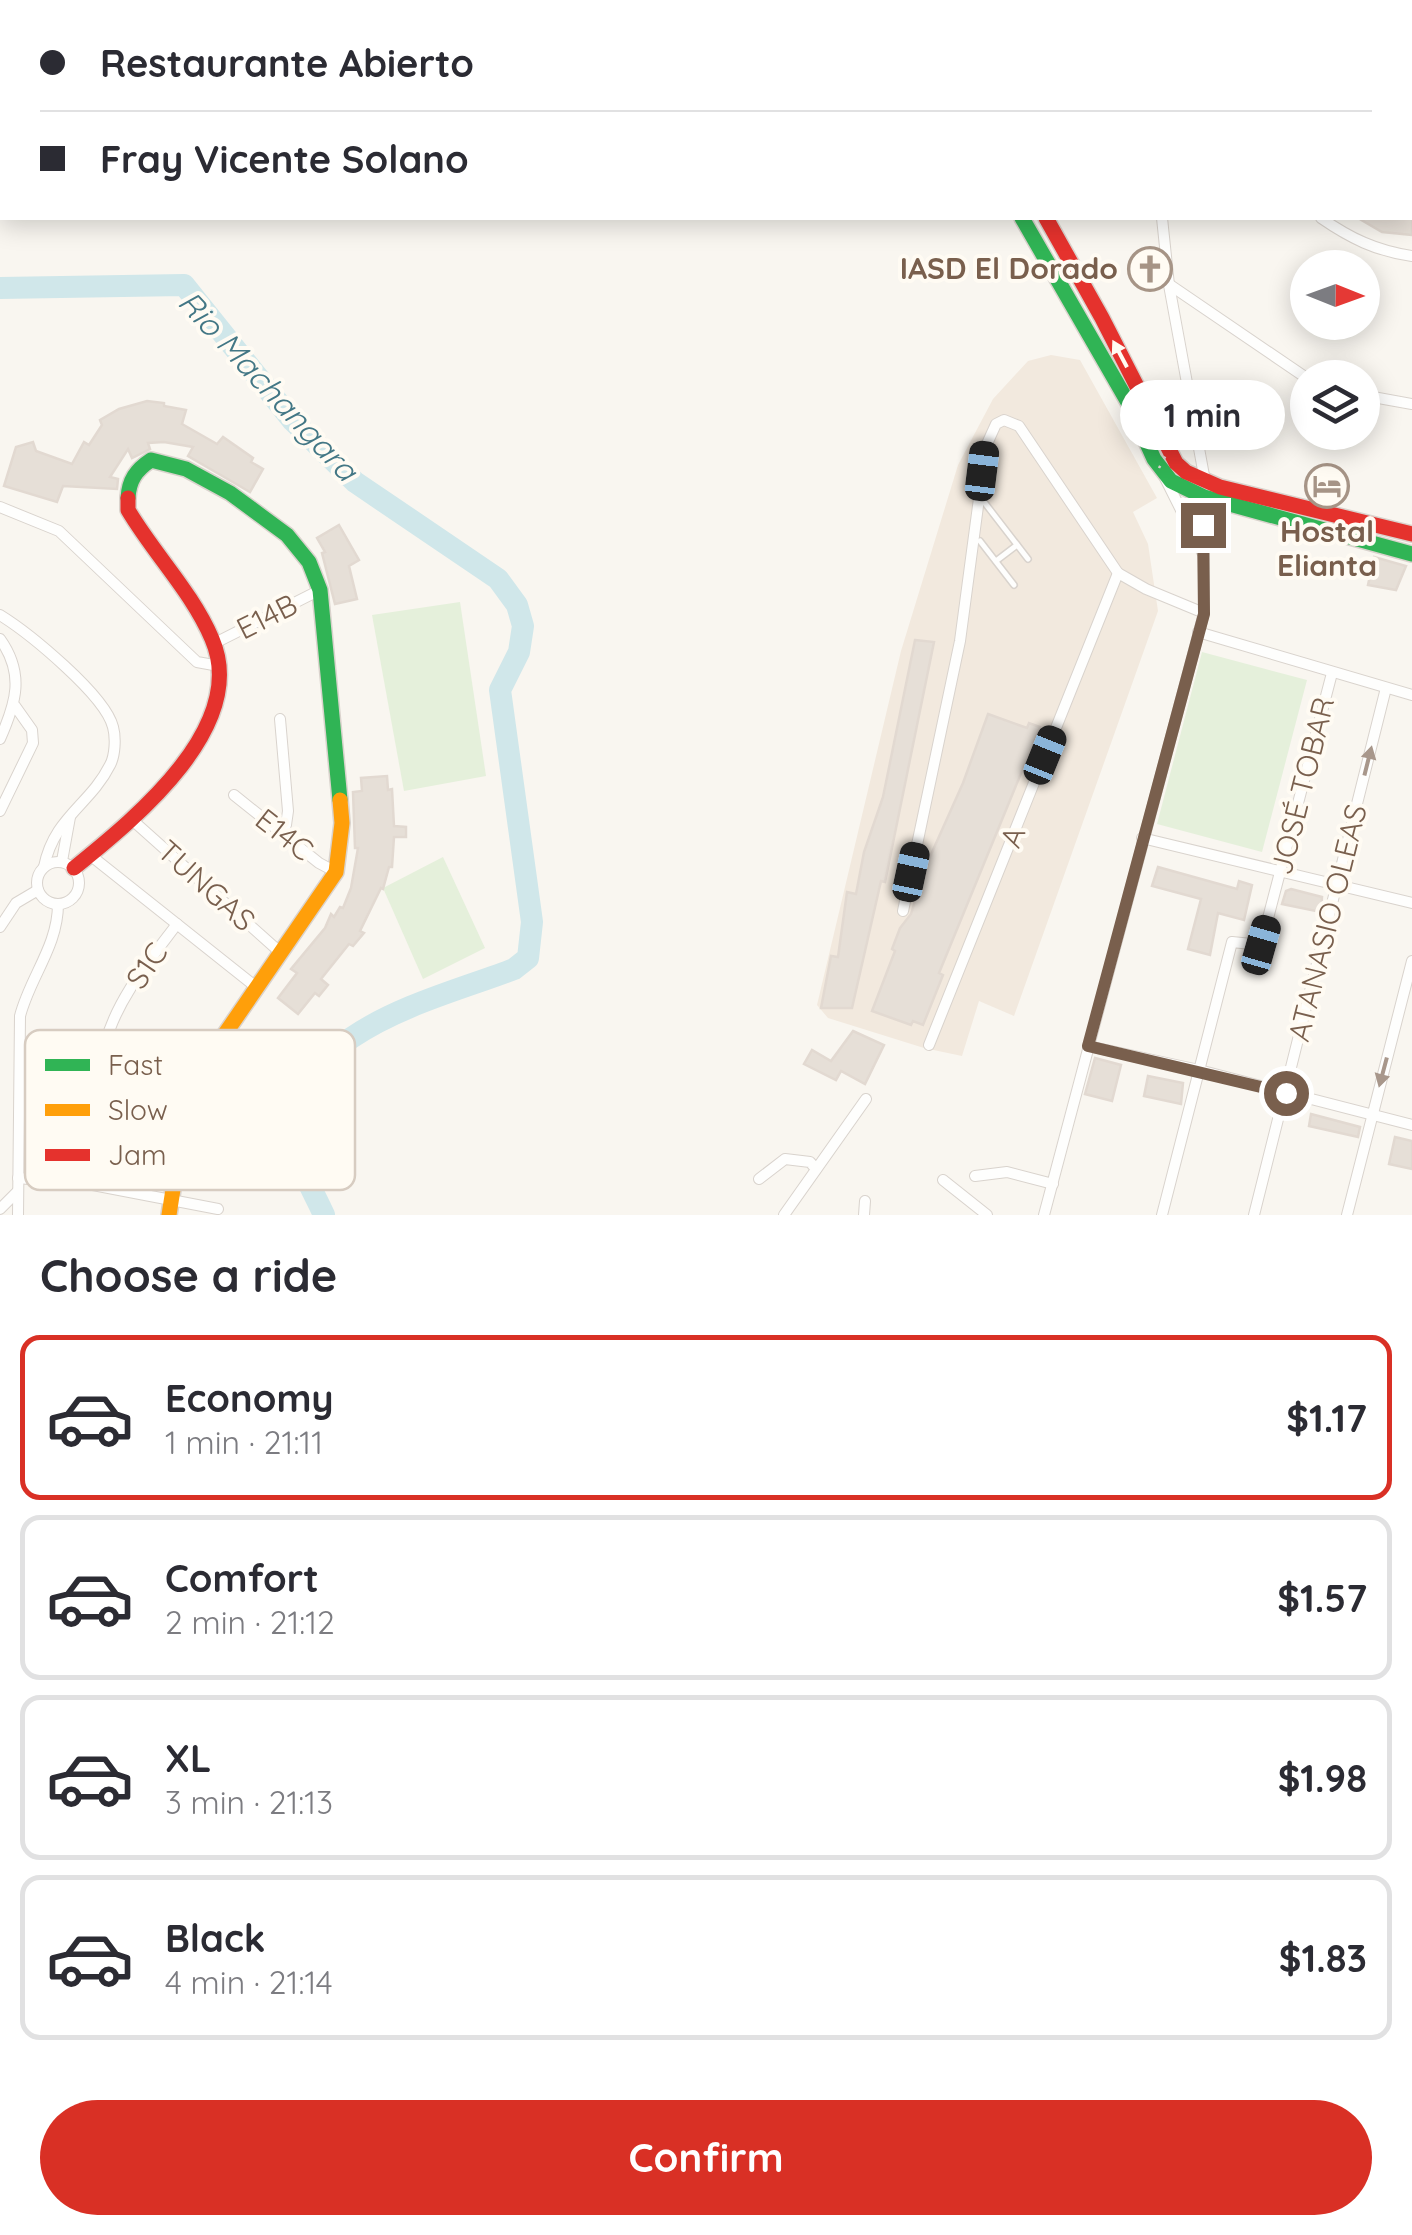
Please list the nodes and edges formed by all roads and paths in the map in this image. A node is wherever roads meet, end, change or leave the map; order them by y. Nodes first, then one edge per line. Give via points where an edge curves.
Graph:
1 (1023, 220) edge
2 (1047, 220) edge
3 (1162, 220) edge
4 (1323, 220) edge
5 (1412, 256) edge
6 (1169, 285) junction
7 (1290, 367) edge
8 (1380, 399) edge
9 (1412, 404) edge
10 (1184, 422) dead end
11 (1161, 471) junction
12 (1205, 489) junction
13 (979, 496) junction
14 (0, 507) edge
15 (1412, 534) edge
16 (980, 541) dead end
17 (1017, 545) junction
18 (1203, 553) junction
19 (1412, 554) edge
20 (1028, 559) dead end
21 (996, 562) junction
22 (1118, 573) junction
23 (1014, 585) dead end
24 (320, 590) junction
25 (1204, 614) junction
26 (0, 615) edge
27 (1198, 632) junction
28 (0, 640) edge
29 (215, 643) junction
30 (219, 666) junction
31 (1332, 673) junction
32 (1386, 688) junction
33 (1412, 695) edge
34 (15, 706) junction
35 (280, 720) dead end
36 (0, 740) edge
37 (234, 795) dead end
38 (0, 811) edge
39 (70, 816) junction
40 (130, 818) junction
41 (280, 832) junction
42 (1142, 838) junction
43 (90, 856) junction
44 (68, 865) junction
45 (44, 867) junction
46 (1282, 871) junction
47 (336, 872) junction
48 (1337, 885) junction
49 (38, 890) junction
50 (1412, 903) edge
51 (58, 904) junction
52 (902, 911) dead end
53 (177, 924) junction
54 (0, 927) edge
55 (282, 954) junction
56 (1412, 961) edge
57 (256, 987) junction
58 (1409, 987) edge
59 (110, 1030) edge
60 (227, 1030) edge
61 (930, 1045) dead end
62 (1088, 1046) junction
63 (1199, 1070) junction
64 (1286, 1093) junction
65 (866, 1099) dead end
66 (1371, 1116) junction
67 (1412, 1125) edge
68 (816, 1169) junction
69 (975, 1176) dead end
70 (18, 1178) junction
71 (25, 1179) edge
72 (759, 1179) dead end
73 (943, 1180) dead end
74 (1053, 1184) junction
75 (110, 1190) edge
76 (17, 1192) junction
77 (865, 1201) dead end
78 (170, 1208) edge
79 (0, 1209) edge
80 (218, 1209) dead end
81 (18, 1215) edge
82 (784, 1215) edge
83 (864, 1215) edge
84 (987, 1215) edge
85 (1044, 1215) edge
86 (1162, 1215) edge
87 (1254, 1215) edge
88 (1348, 1215) edge

1 - 11 street
12 -> 2 street via 1176,464
3 - 6 street
4 - 5 street via 1381,252
6 - 7 street
6 - 12 street
8 - 9 street
10 - 11 path, bridge
11 - 12 street via 1186,490
11 - 18 street
12 - 15 street
12 - 18 street
12 - 19 street
13 - 17 lane
13 - 22 street via 991,433 996,424 1011,422
13 - 52 street via 960,641
14 - 30 street via 59,531 196,662
16 - 21 lane
17 - 20 lane
17 - 21 lane
18 - 25 street
21 - 23 lane
22 - 25 street
22 - 61 street, A
24 - 29 street, E14B
24 - 29 street via 309,560 267,517 184,466 151,460 131,477 128,510
24 - 47 street via 342,823
25 - 27 street
26 - 39 street via 87,687 113,727 110,765
27 - 31 street
27 - 42 street
28 - 34 street via 18,674
29 - 30 street
30 - 40 street via 218,697 206,730
31 - 32 street
31 - 46 street, JOSÉ TOBAR
32 - 33 street
48 -> 32 street, ATANASIO OLEAS
34 - 36 street
34 - 38 street via 33,743
35 - 41 street via 288,811
37 - 41 street, E14C
39 - 44 street
39 - 45 street via 58,827
40 - 43 street
40 - 55 street, TUNGAS
41 - 47 street, E14C
42 - 46 street
42 - 62 street
43 - 44 street
43 - 53 street
44 - 45 street
44 - 51 street via 79,888
45 - 49 street
46 - 48 street
46 - 63 street, JOSÉ TOBAR via 1261,945 1232,942
47 - 55 street
48 - 50 street
48 - 64 street, ATANASIO OLEAS
49 - 51 street
49 - 54 street via 16,903
51 - 70 street via 54,940 20,1016
53 - 57 street
53 - 59 street, S1C via 138,976
55 - 57 street
56 - 58 street
57 - 60 street
58 -> 66 street
62 - 63 street
62 - 74 street
63 - 64 street
63 - 86 street, JOSÉ TOBAR
64 - 66 street
64 - 87 street, ATANASIO OLEAS
65 - 68 street
66 - 67 street
66 - 88 street
68 - 72 street via 784,1159
68 - 82 street
69 - 74 street via 1007,1172
70 - 71 street
70 - 76 street
73 - 84 street
74 - 85 street
75 - 78 street
76 - 79 street
76 - 81 street
77 - 83 street
78 - 80 street

